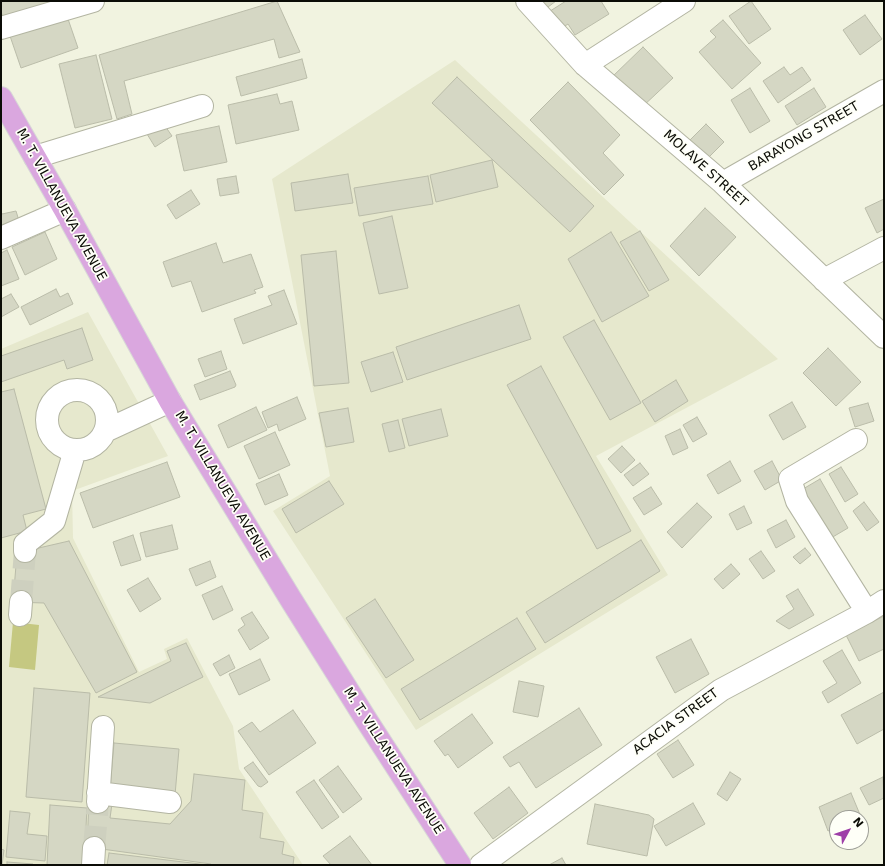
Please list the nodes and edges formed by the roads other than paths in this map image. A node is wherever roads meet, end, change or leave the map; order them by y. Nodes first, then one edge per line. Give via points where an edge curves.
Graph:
1 (93, 1) edge
2 (527, 1) edge
3 (684, 1) edge
4 (1, 28) edge
5 (585, 65) junction
6 (884, 91) edge
7 (1, 98) edge
8 (202, 106) dead end
9 (35, 157) junction
10 (723, 183) junction
11 (65, 210) junction
12 (1, 238) edge
13 (884, 248) edge
14 (824, 280) junction
15 (884, 337) edge
16 (170, 401) junction
17 (105, 431) junction
18 (856, 440) dead end
19 (75, 450) junction
20 (25, 551) tunnel mouth
21 (875, 607) edge
22 (103, 727) dead end
23 (170, 802) dead end
24 (460, 865) edge
25 (481, 865) edge

1 - 4 street
2 - 5 street, MOLAVE STREET
3 - 5 street
5 - 10 street, MOLAVE STREET
6 - 10 street, BARAYONG STREET
7 - 9 main road, M. T. VILLANUEVA AVENUE
8 - 9 street
9 - 11 main road, M. T. VILLANUEVA AVENUE
10 - 14 street, MOLAVE STREET
11 - 12 street
11 - 16 main road, M. T. VILLANUEVA AVENUE
13 - 14 street
14 - 15 street, MOLAVE STREET
16 - 17 street
16 - 24 main road, M. T. VILLANUEVA AVENUE via 294,605
17 - 19 street via 93,445
17 - 19 street via 106,412 95,396 78,390 61,394 49,408 48,427 58,442 66,448
18 - 21 street via 790,479 797,501
19 - 20 street via 54,521 25,544
21 - 25 street, ACACIA STREET via 721,690
22 - 23 street via 98,798

